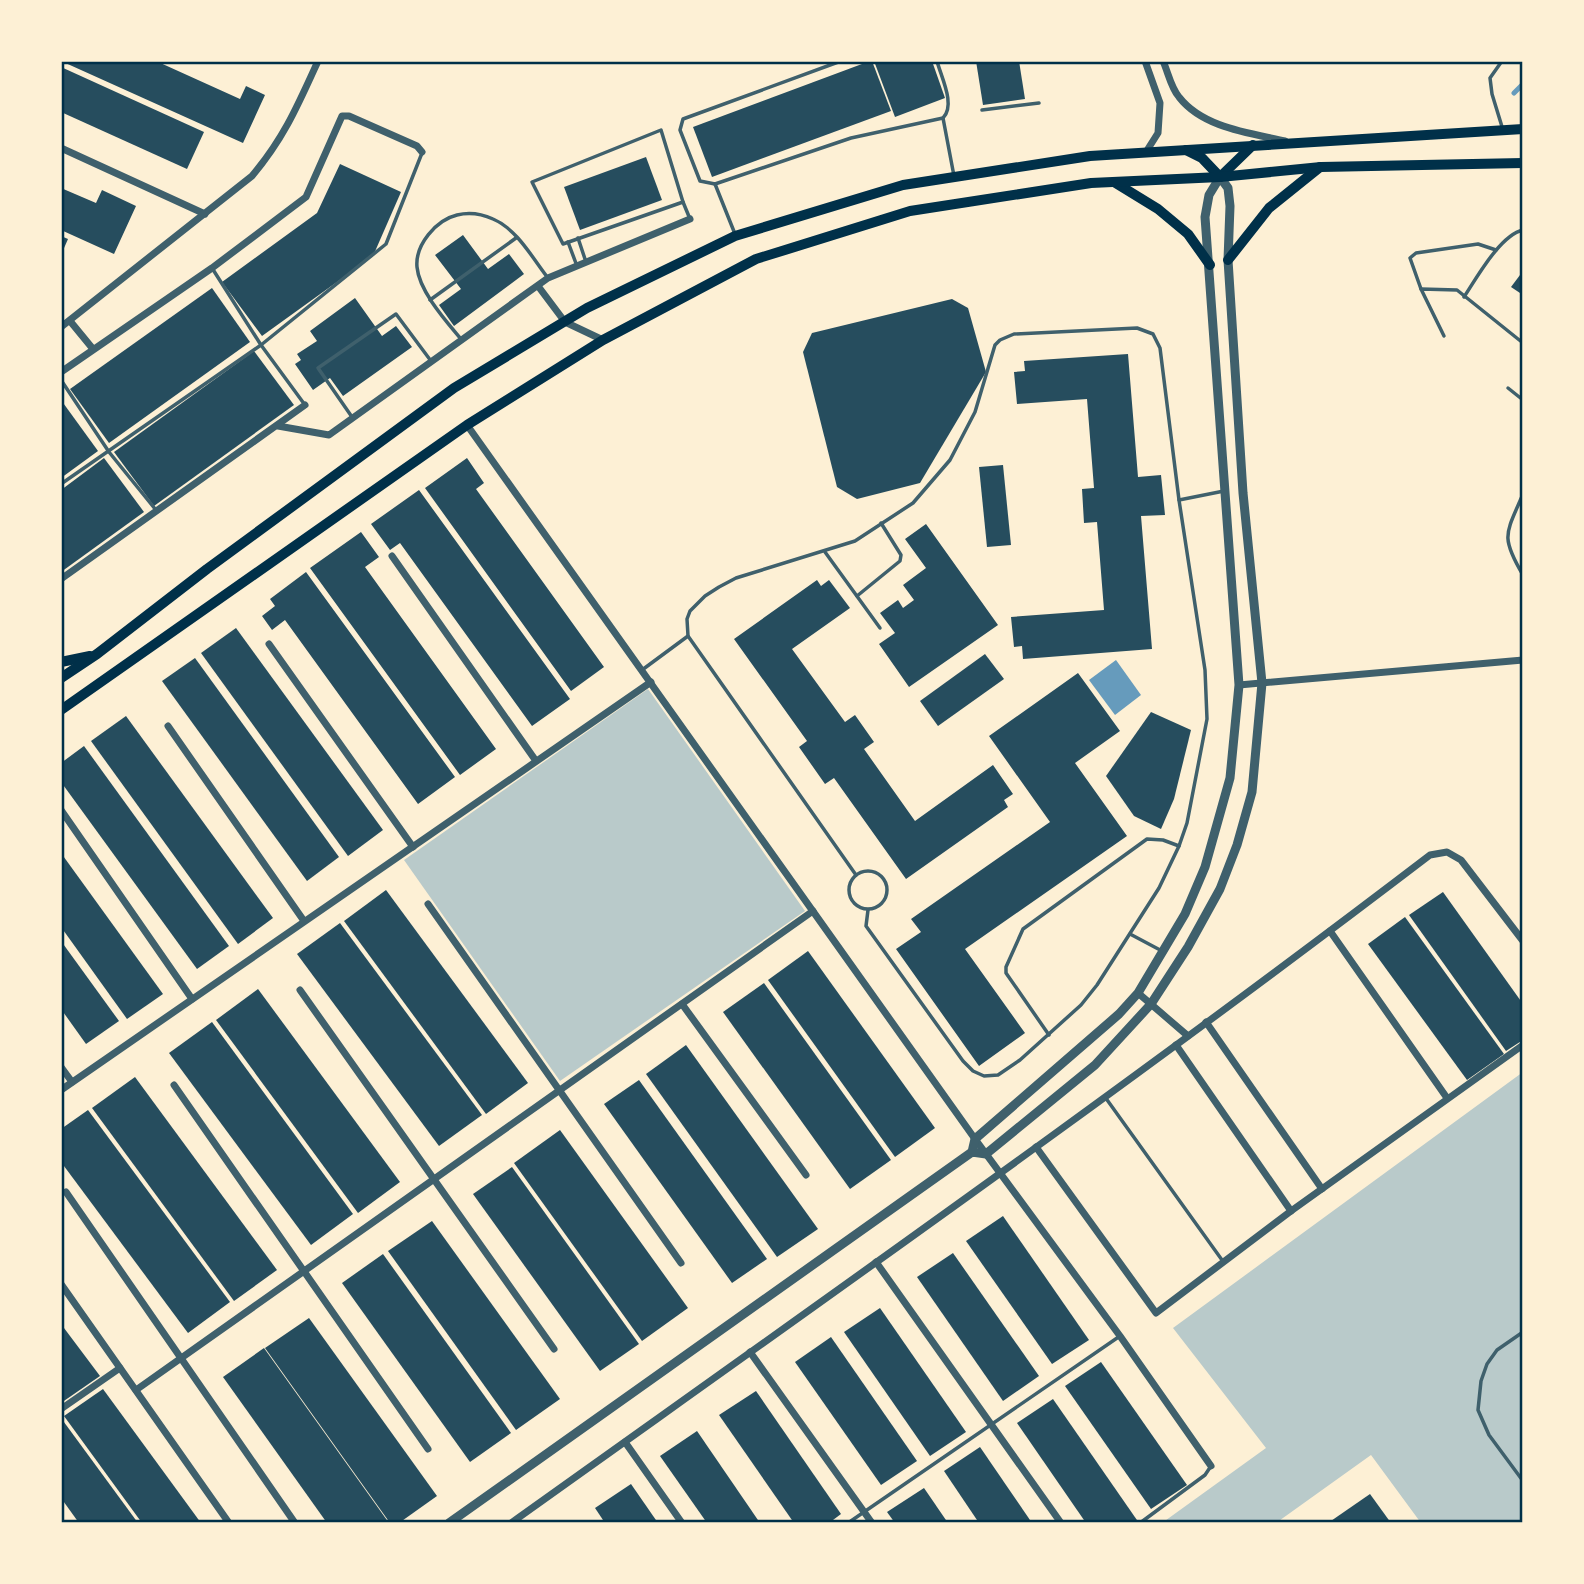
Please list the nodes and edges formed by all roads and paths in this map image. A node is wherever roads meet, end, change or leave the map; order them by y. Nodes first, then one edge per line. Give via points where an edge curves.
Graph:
1 (318, 61) edge
2 (841, 61) edge
3 (937, 61) edge
4 (1145, 61) edge
5 (1163, 61) edge
6 (1502, 61) edge
7 (1039, 103) dead end
8 (982, 110) dead end
9 (943, 118) junction
10 (1523, 129) edge
11 (1503, 130) junction
12 (1290, 143) junction
13 (1253, 145) junction
14 (61, 148) edge
15 (1186, 150) junction
16 (422, 152) joint
17 (1146, 152) junction
18 (1523, 163) edge
19 (1321, 167) junction
20 (954, 176) junction
21 (1220, 177) junction
22 (1114, 181) junction
23 (715, 184) junction
24 (683, 202) junction
25 (205, 214) junction
26 (690, 219) joint
27 (1523, 230) edge
28 (735, 236) junction
29 (517, 238) junction
30 (578, 238) junction
31 (568, 242) junction
32 (1496, 250) junction
33 (1228, 260) junction
34 (586, 262) junction
35 (1210, 265) junction
36 (577, 266) junction
37 (212, 268) junction
38 (548, 278) junction
39 (538, 286) junction
40 (1421, 289) junction
41 (1464, 297) junction
42 (430, 300) junction
43 (69, 321) junction
44 (565, 322) junction
45 (61, 327) edge
46 (1444, 336) dead end
47 (603, 340) junction
48 (463, 341) junction
49 (1523, 343) edge
50 (261, 345) junction
51 (93, 349) junction
52 (432, 362) junction
53 (61, 372) edge
54 (61, 380) edge
55 (1508, 388) dead end
56 (1523, 400) edge
57 (305, 405) joint
58 (353, 418) junction
59 (467, 425) junction
60 (278, 426) junction
61 (109, 452) junction
62 (61, 484) edge
63 (1224, 491) junction
64 (1523, 494) edge
65 (1179, 500) junction
66 (157, 512) junction
67 (881, 523) junction
68 (825, 552) junction
69 (392, 556) dead end
70 (1523, 575) edge
71 (61, 579) edge
72 (857, 596) junction
73 (880, 628) dead end
74 (688, 636) junction
75 (269, 644) dead end
76 (97, 654) junction
77 (1523, 660) edge
78 (61, 662) edge
79 (642, 670) junction
80 (61, 678) edge
81 (651, 681) junction
82 (1262, 683) junction
83 (1239, 685) junction
84 (61, 710) edge
85 (168, 726) dead end
86 (536, 761) junction
87 (61, 810) edge
88 (413, 846) junction
89 (1179, 846) junction
90 (856, 875) junction
91 (428, 904) dead end
92 (868, 910) junction
93 (813, 911) junction
94 (304, 922) junction
95 (1330, 931) junction
96 (1130, 934) junction
97 (1523, 941) edge
98 (1163, 952) junction
99 (300, 990) dead end
100 (1138, 993) junction
101 (192, 999) junction
102 (681, 1004) junction
103 (1151, 1004) junction
104 (1206, 1022) junction
105 (1049, 1035) junction
106 (1188, 1036) junction
107 (1176, 1045) junction
108 (1523, 1045) edge
109 (61, 1067) edge
110 (72, 1082) junction
111 (174, 1085) dead end
112 (61, 1090) edge
113 (559, 1091) junction
114 (1105, 1097) junction
115 (1447, 1098) junction
116 (975, 1139) junction
117 (1036, 1147) junction
118 (972, 1152) junction
119 (986, 1154) junction
120 (1002, 1173) junction
121 (806, 1175) dead end
122 (435, 1179) junction
123 (1322, 1189) junction
124 (66, 1192) dead end
125 (1291, 1211) junction
126 (876, 1262) junction
127 (1224, 1262) junction
128 (681, 1263) dead end
129 (304, 1271) junction
130 (61, 1284) edge
131 (1523, 1332) edge
132 (1120, 1336) junction
133 (554, 1349) dead end
134 (750, 1352) junction
135 (182, 1358) junction
136 (120, 1368) junction
137 (136, 1390) junction
138 (61, 1409) edge
139 (991, 1424) junction
140 (625, 1442) junction
141 (428, 1449) dead end
142 (1211, 1466) joint
143 (1523, 1481) edge
144 (864, 1512) junction
145 (229, 1523) edge
146 (295, 1523) edge
147 (449, 1523) edge
148 (511, 1523) edge
149 (682, 1523) edge
150 (848, 1523) edge
151 (872, 1523) edge
152 (1061, 1523) edge
153 (1140, 1523) edge

1 - 25 street via 272,152 253,176
2 - 23 lane via 683,119 680,130 698,177
3 - 9 lane via 949,105
4 - 17 street via 1160,103 1158,133
5 - 12 street via 1178,96 1196,113 1225,127
6 - 11 lane via 1490,78
7 - 8 lane
9 - 20 lane
9 - 23 lane via 851,138
10 - 11 main road
11 - 12 main road
12 - 13 main road
13 - 15 main road
13 - 21 main road
14 - 25 street
15 - 17 main road
15 - 21 main road via 1202,158
16 - 37 street via 342,116 306,197
16 - 50 lane via 386,244
17 - 20 main road
18 - 19 main road
19 - 21 main road
19 - 33 main road via 1269,208
20 - 28 main road via 903,184
21 - 22 main road
21 - 33 street via 1228,188 1230,206
21 - 35 street via 1209,195 1205,216
22 - 35 main road via 1188,234
22 - 47 main road via 909,211 756,259
23 - 28 lane
24 - 26 lane
24 - 30 lane
24 - 31 lane via 661,130 532,183 563,244
25 - 43 street
26 - 34 street
27 - 32 lane
28 - 44 main road
29 - 38 lane
29 - 42 lane
29 - 42 lane via 496,220 474,213 454,215 436,227 420,243 416,267
30 - 31 lane
30 - 34 lane
31 - 36 lane
32 - 40 lane via 1478,244 1416,253 1410,258
32 - 41 lane
33 - 82 street via 1243,493
34 - 36 street
35 - 63 street
36 - 38 street
37 - 50 lane
37 - 51 street
38 - 39 street
39 - 44 street
39 - 48 street
40 - 41 lane via 1457,290
40 - 46 lane
41 - 49 lane
42 - 48 lane
43 - 45 street
43 - 51 street
44 - 47 street
44 - 76 main road via 454,388
47 - 59 main road
48 - 52 street
50 - 57 lane
50 - 61 lane
51 - 53 street
52 - 58 street
52 - 58 lane via 396,314 318,368
54 - 61 lane
55 - 56 lane
57 - 60 street
58 - 60 street via 329,435
59 - 79 street
59 - 84 main road
60 - 66 street
61 - 62 lane
61 - 66 lane
63 - 65 lane
63 - 83 street
64 - 70 lane via 1506,535 1509,552
65 - 67 lane via 1160,348 1153,334 1137,328 1014,334 995,345 975,412 950,460 913,503
65 - 89 lane via 1205,670 1207,719 1195,790
66 - 71 street
67 - 68 lane via 855,541
67 - 72 lane via 901,558
68 - 72 lane
68 - 74 lane via 736,578 705,596 690,611
69 - 86 street
72 - 73 lane
74 - 79 lane
74 - 90 lane
75 - 88 street
76 - 78 main road
76 - 80 main road
77 - 82 street
79 - 81 street
81 - 86 street
81 - 93 street
82 - 83 street
82 - 103 street via 1252,792 1237,845 1220,889
83 - 98 street via 1230,778 1220,818 1200,879
85 - 94 street
86 - 88 street
87 - 101 street
88 - 94 street
89 - 96 lane
89 - 105 lane via 1147,839 1020,933 1006,973
90 - 92 lane via 849,886 851,900
90 - 92 lane via 876,873 886,881 885,901
91 - 113 street
92 - 105 lane via 866,926 973,1072 998,1075
93 - 102 street
93 - 116 street
94 - 101 street
95 - 97 street via 1430,855 1447,852 1461,860
95 - 104 street
95 - 115 street
96 - 98 lane
96 - 105 lane via 1081,1005
98 - 100 street
99 - 122 street
100 - 103 street
100 - 116 street
101 - 110 street
102 - 113 street
102 - 121 street
103 - 106 street
103 - 119 street via 1095,1065
104 - 106 street
104 - 123 street
106 - 107 street
107 - 114 street
107 - 125 street
108 - 115 street
109 - 110 street
110 - 112 street
111 - 129 street
113 - 122 street
113 - 128 street
114 - 117 street
114 - 127 lane
115 - 123 street
116 - 118 street
116 - 119 street
117 - 120 street
117 - 127 street via 1156,1313
118 - 119 street
118 - 147 street
119 - 120 street
120 - 126 street
120 - 132 street
122 - 129 street
122 - 133 street
123 - 125 street
124 - 135 street
125 - 127 street
126 - 134 street
126 - 139 street
129 - 135 street
129 - 141 street
130 - 136 street
131 - 143 lane via 1497,1350 1487,1364 1478,1410 1489,1435
132 - 139 lane
132 - 142 street
134 - 140 street
134 - 144 street
135 - 137 street
135 - 146 street
136 - 137 street
136 - 138 street
137 - 145 street
139 - 144 lane
139 - 152 street
140 - 148 street
140 - 149 street
142 - 153 lane
144 - 150 lane
144 - 151 street

